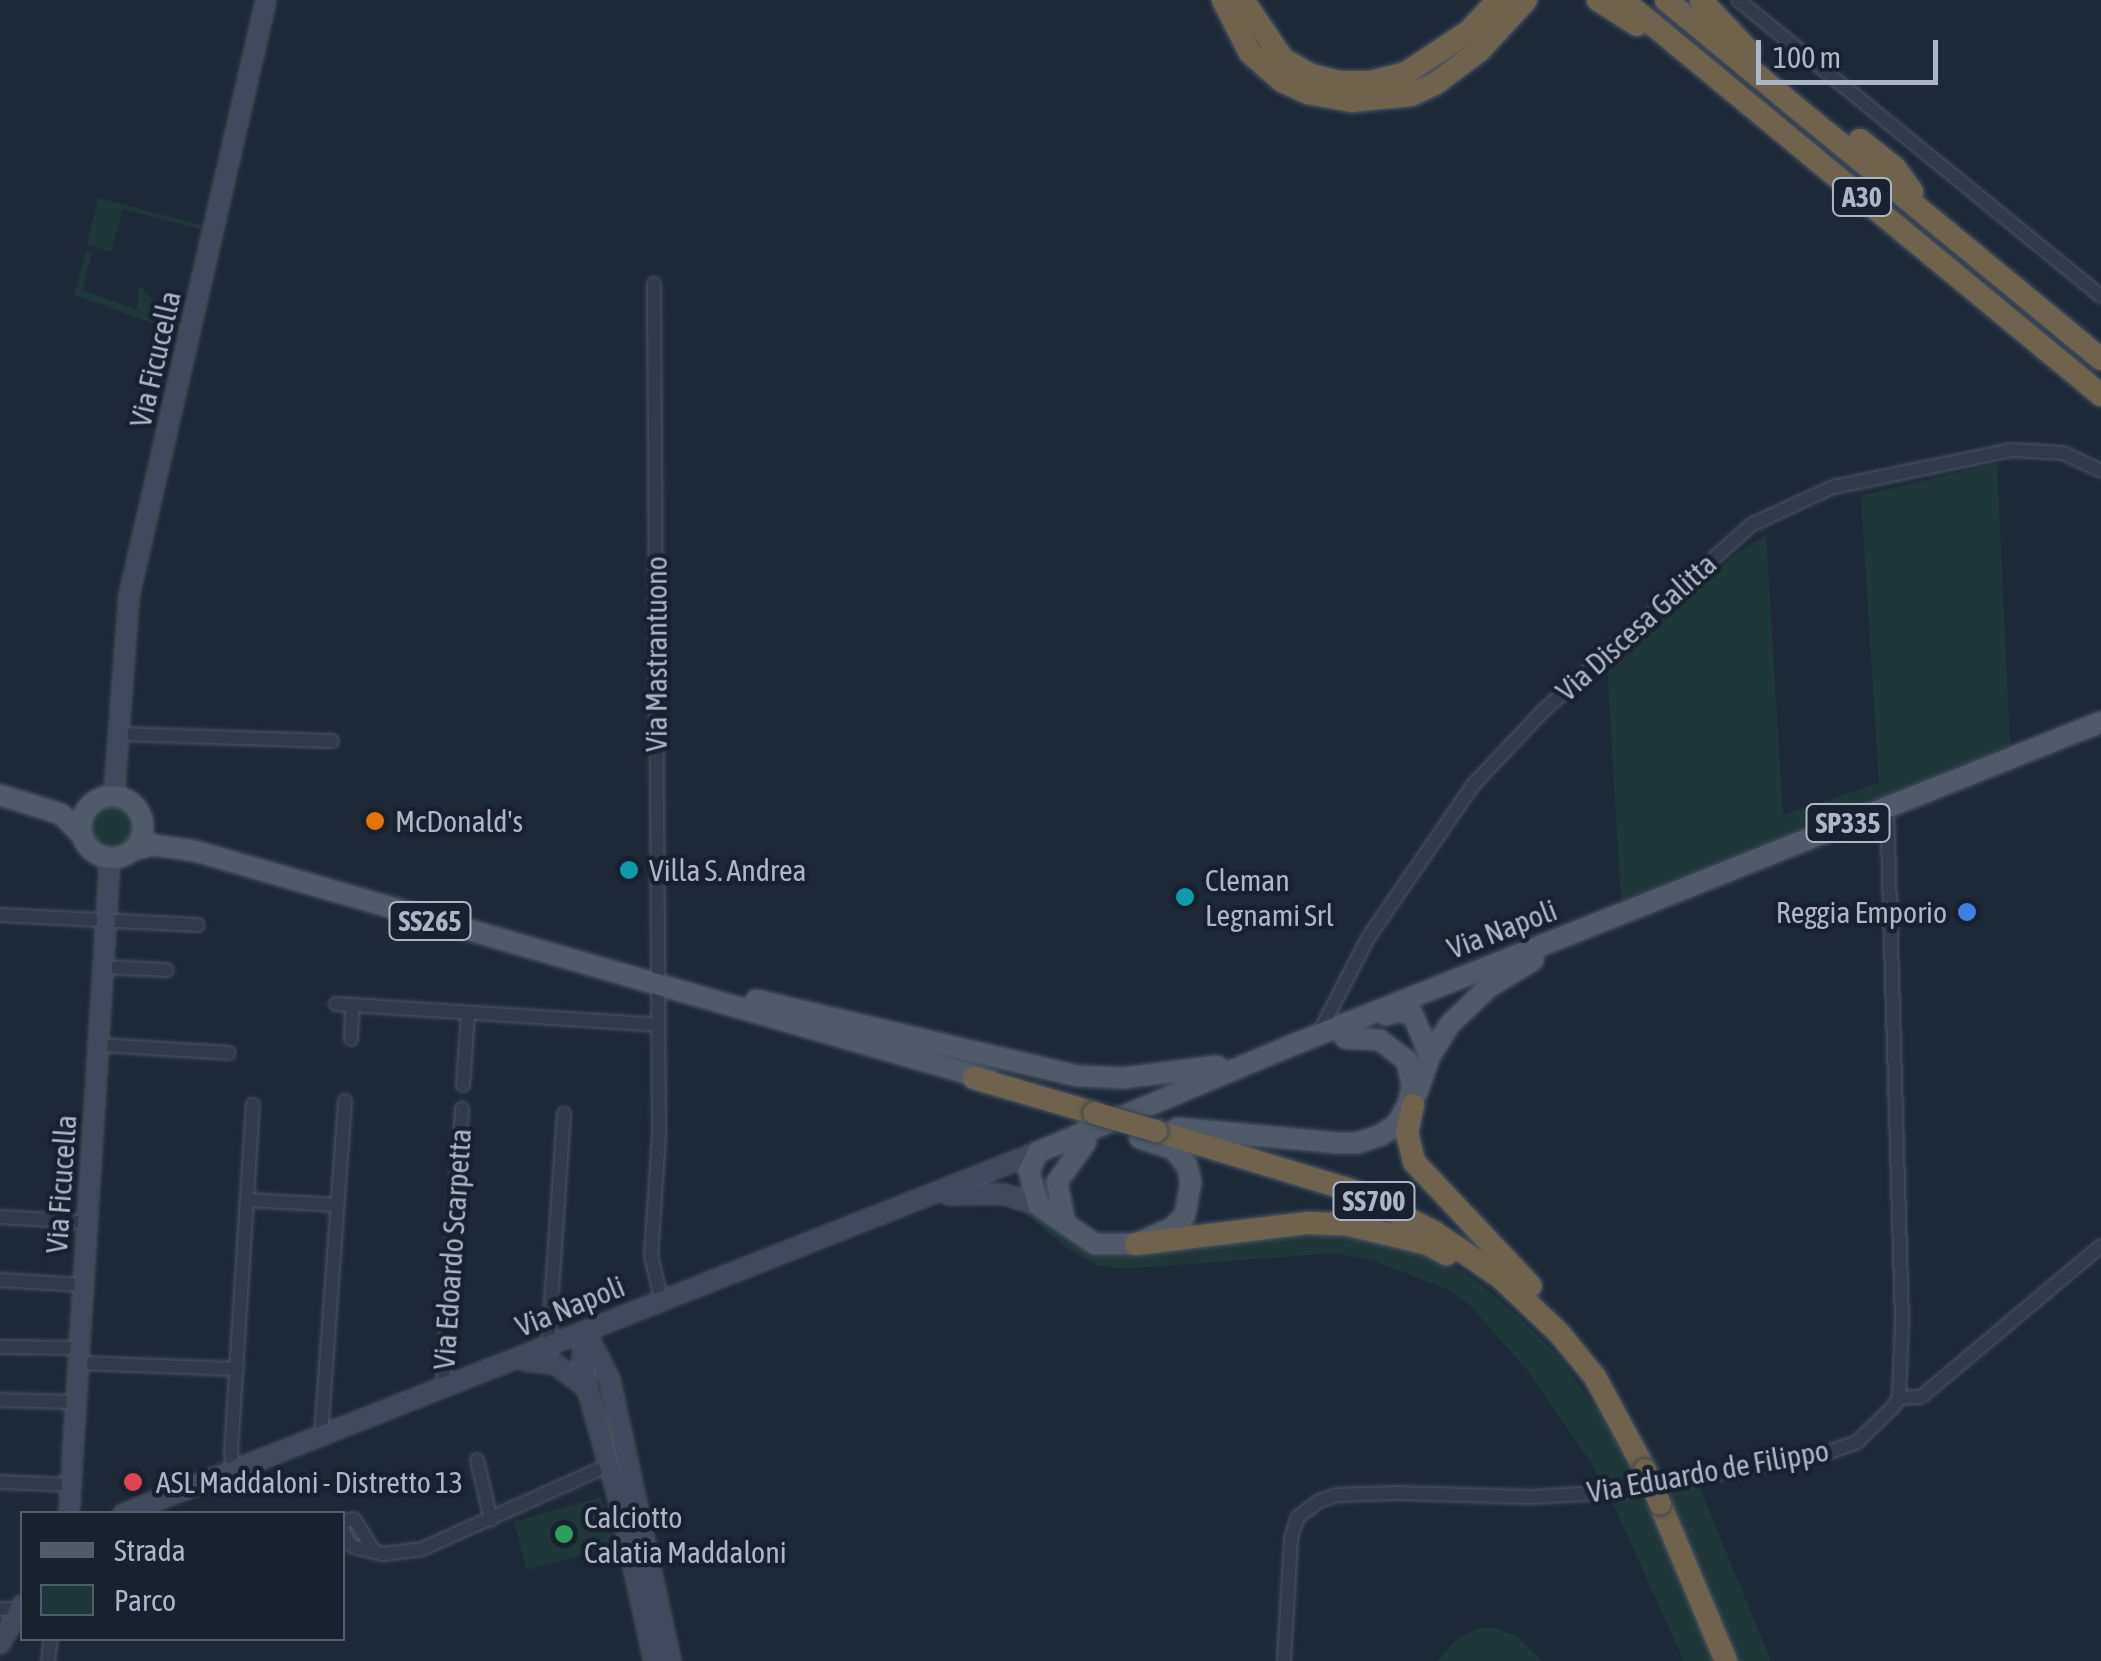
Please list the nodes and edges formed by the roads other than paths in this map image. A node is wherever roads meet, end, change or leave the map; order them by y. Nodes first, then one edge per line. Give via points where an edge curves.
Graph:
1 (266, 0) edge
2 (1224, 0) edge
3 (1242, 0) edge
4 (1498, 0) edge
5 (1526, 0) edge
6 (1598, 0) edge
7 (1623, 0) edge
8 (1666, 0) edge
9 (1701, 0) edge
10 (1738, 0) edge
11 (1682, 49) junction
12 (1938, 225) junction
13 (654, 284) dead end
14 (2101, 296) edge
15 (2101, 359) edge
16 (2101, 394) edge
17 (2101, 471) edge
18 (2101, 722) edge
19 (118, 734) junction
20 (332, 741) dead end
21 (0, 795) edge
22 (107, 798) junction
23 (37, 805) junction
24 (1887, 807) junction
25 (141, 816) junction
26 (82, 836) junction
27 (133, 850) junction
28 (195, 850) junction
29 (110, 858) junction
30 (0, 907) edge
31 (0, 915) edge
32 (108, 917) junction
33 (198, 924) dead end
34 (1596, 924) junction
35 (1533, 960) junction
36 (105, 967) junction
37 (167, 970) dead end
38 (662, 987) junction
39 (336, 1004) dead end
40 (352, 1005) junction
41 (468, 1013) junction
42 (1406, 1013) junction
43 (657, 1025) junction
44 (1318, 1035) junction
45 (1345, 1038) junction
46 (351, 1039) dead end
47 (100, 1045) junction
48 (1284, 1048) junction
49 (229, 1053) dead end
50 (1430, 1056) junction
51 (1254, 1061) junction
52 (974, 1078) joint
53 (463, 1086) dead end
54 (344, 1101) dead end
55 (252, 1105) dead end
56 (1413, 1105) joint
57 (462, 1109) dead end
58 (564, 1114) dead end
59 (1155, 1132) junction
60 (1086, 1142) junction
61 (1038, 1152) junction
62 (1057, 1182) junction
63 (933, 1197) junction
64 (247, 1200) junction
65 (337, 1205) junction
66 (1038, 1205) junction
67 (0, 1217) edge
68 (84, 1222) junction
69 (1066, 1224) junction
70 (1136, 1244) junction
71 (2101, 1246) edge
72 (0, 1280) edge
73 (82, 1285) junction
74 (662, 1302) junction
75 (626, 1317) junction
76 (586, 1332) junction
77 (1559, 1333) junction
78 (0, 1347) edge
79 (548, 1348) junction
80 (80, 1356) junction
81 (1580, 1358) junction
82 (515, 1360) junction
83 (236, 1369) junction
84 (610, 1380) junction
85 (587, 1388) junction
86 (443, 1389) junction
87 (1899, 1398) junction
88 (0, 1400) edge
89 (78, 1402) junction
90 (321, 1436) junction
91 (477, 1460) dead end
92 (609, 1465) junction
93 (234, 1470) junction
94 (0, 1482) edge
95 (72, 1485) junction
96 (69, 1511) edge
97 (131, 1511) edge
98 (491, 1518) junction
99 (345, 1523) edge
100 (20, 1609) edge
101 (0, 1644) edge
102 (654, 1661) edge
103 (671, 1661) edge
104 (1284, 1661) edge
105 (1726, 1661) edge

1 - 19 street, Via Ficucella via 129,596
2 - 5 highway via 1250,54 1282,80 1351,101 1411,95 1434,84 1479,51
3 - 4 highway via 1283,59 1311,76 1372,82 1406,73 1439,53
6 - 11 highway
7 - 11 highway, A30
8 - 12 highway, A30
9 - 12 highway via 1738,41 1894,168
10 - 14 street
11 - 16 highway, A30
12 - 15 highway, A30
13 - 38 street, Via Mastrantuono
17 - 44 street, Via Discesa Galitta via 2063,453 2011,450 1833,487 1750,525 1543,711 1473,785 1368,938
18 - 24 main road, SP335
19 - 20 street
19 - 22 street, Via Ficucella
21 - 23 main road
22 - 23 main road
22 - 25 main road, SS265 via 131,802
22 - 26 main road via 82,818
23 - 26 main road via 61,814
24 - 34 main road, SP335
24 - 87 street
25 - 27 main road via 142,834
25 - 28 main road, SS265
26 - 29 main road via 90,849
27 - 28 main road, SS265
27 - 29 main road, SS265
28 - 38 main road, SS265
29 - 32 street, Via Ficucella
30 - 32 street
31 - 32 street
32 - 33 street
32 - 36 street, Via Ficucella
34 - 35 main road, Via Napoli
34 - 44 main road, Via Napoli
35 - 42 main road, Via Napoli
35 - 50 main road via 1451,1022
36 - 37 street
36 - 47 street, Via Ficucella
38 - 43 street, Via Mastrantuono
38 - 51 main road via 731,994 1078,1076 1124,1078
38 - 52 main road, SS700
39 - 40 street
40 - 41 street
40 - 46 street
41 - 43 street
41 - 53 street
42 - 45 main road, Via Napoli
42 - 48 main road
42 - 50 main road via 1418,1021
43 - 74 street, Via Mastrantuono via 651,1256
44 - 48 main road, Via Napoli
45 - 59 main road via 1380,1040 1397,1050 1411,1072 1408,1104 1382,1135 1338,1143
45 - 60 main road, Via Napoli
47 - 49 street
47 - 68 street, Via Ficucella
48 - 51 main road, Via Napoli
50 - 56 main road
51 - 61 main road, Via Napoli
52 - 59 highway, SS700, bridge
54 - 65 street
55 - 64 street
56 - 81 highway via 1408,1133 1414,1162 1554,1313
57 - 86 street, Via Edoardo Scarpetta
58 - 79 street
59 - 70 main road via 1187,1166 1192,1182 1185,1215
59 - 77 highway, SS700 via 1321,1180 1410,1218 1500,1276
60 - 61 main road, Via Napoli
60 - 62 main road
61 - 62 main road
61 - 63 street, Via Napoli
61 - 66 main road via 1029,1172
62 - 69 main road
63 - 66 street via 1004,1194
63 - 74 street, Via Napoli
64 - 65 street
64 - 83 street
65 - 90 street
66 - 69 main road
67 - 68 street
68 - 73 street, Via Ficucella
69 - 70 main road via 1094,1244
70 - 77 highway via 1308,1224 1379,1230 1465,1264 1532,1320
71 - 87 street via 1921,1397
72 - 73 street
73 - 80 street, Via Ficucella
74 - 75 street, Via Napoli
75 - 76 street, Via Napoli
75 - 84 street via 609,1342
76 - 79 street, Via Napoli
76 - 84 street
76 - 85 street
77 - 81 highway, SS700
78 - 80 street
79 - 82 street, Via Napoli
80 - 83 street
80 - 89 street, Via Ficucella
81 - 105 highway, SS700, bridge via 1630,1436
82 - 85 street via 555,1364
82 - 86 street, Via Napoli
83 - 93 street
84 - 103 street
85 - 92 street
86 - 90 street, Via Napoli
87 - 104 street, Via Eduardo de Filippo via 1857,1442 1822,1454 1619,1492 1396,1493 1319,1502 1298,1516 1291,1538
88 - 89 street
89 - 95 street, Via Ficucella
90 - 93 street, Via Napoli
91 - 98 street
92 - 98 street
92 - 102 street
93 - 97 street, Via Napoli
94 - 95 street
95 - 96 street, Via Ficucella
98 - 99 street via 422,1549 376,1553 354,1518
100 - 101 street

